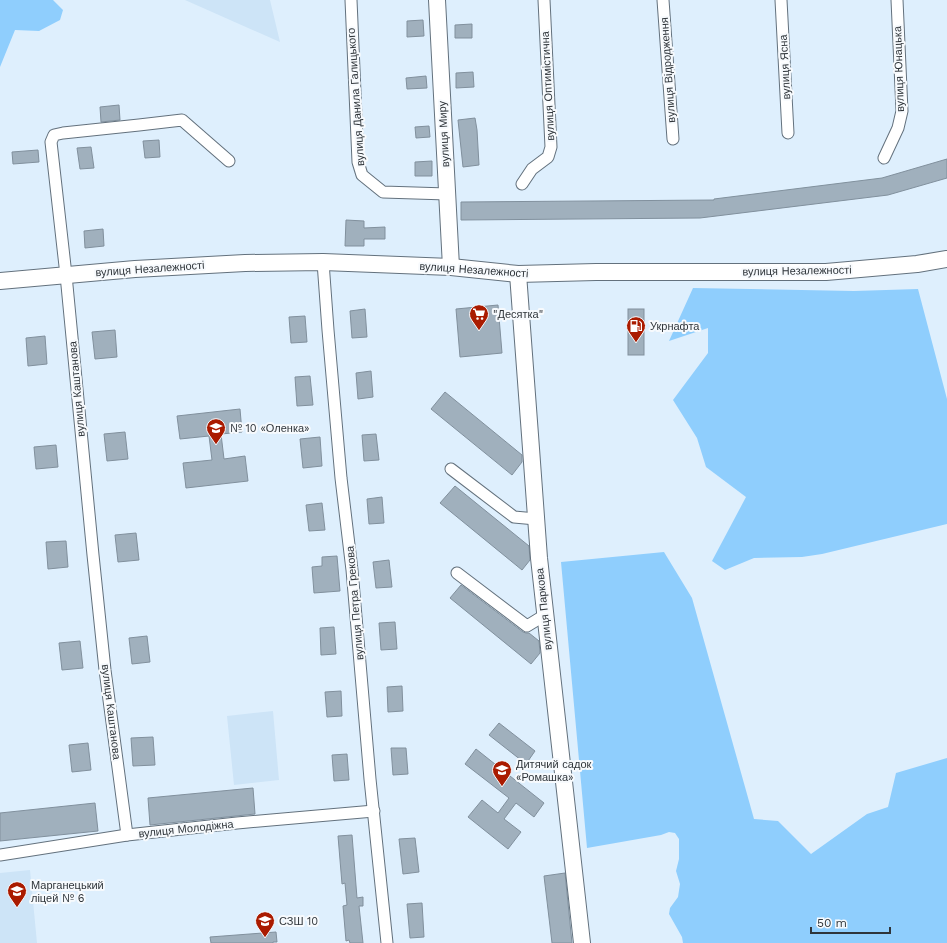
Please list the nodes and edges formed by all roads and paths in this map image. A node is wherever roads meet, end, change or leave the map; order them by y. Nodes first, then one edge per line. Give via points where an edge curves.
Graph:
1 (351, 0) edge
2 (437, 0) edge
3 (544, 0) edge
4 (663, 0) edge
5 (781, 0) edge
6 (897, 0) edge
7 (788, 133) dead end
8 (673, 139) dead end
9 (884, 158) dead end
10 (229, 161) dead end
11 (522, 184) dead end
12 (447, 194) junction
13 (947, 259) edge
14 (323, 262) junction
15 (451, 267) junction
16 (518, 274) junction
17 (66, 275) junction
18 (0, 281) edge
19 (451, 469) dead end
20 (536, 519) junction
21 (457, 573) dead end
22 (545, 615) junction
23 (374, 811) junction
24 (127, 835) junction
25 (0, 855) edge
26 (387, 943) edge
27 (582, 943) edge

1 - 12 street, вулиця Данила Галицького via 358,162 362,175 383,192
2 - 12 main road, вулиця Миру
3 - 11 street, вулиця Оптимістична via 552,147 548,158 532,169
4 - 8 street, вулиця Відродження
5 - 7 street, вулиця Ясна
6 - 9 street, вулиця Юнацька via 902,111 898,128
10 - 17 street, вулиця Каштанова via 182,120 54,135 50,142
12 - 15 main road, вулиця Миру
13 - 16 main road, вулиця Незалежності via 826,272
14 - 15 main road, вулиця Незалежності
14 - 17 main road, вулиця Незалежності via 245,263
14 - 23 street, вулиця Петра Грекова via 341,478
15 - 16 main road, вулиця Незалежності
16 - 20 main road, вулиця Паркова
17 - 18 main road, вулиця Незалежності
17 - 24 street, вулиця Каштанова via 103,654
19 - 20 street via 514,517
20 - 22 main road, вулиця Паркова
21 - 22 street via 527,626
22 - 27 main road, вулиця Паркова
23 - 24 street, вулиця Молодіжна
23 - 26 street, вулиця Петра Грекова
24 - 25 street, вулиця Молодіжна

